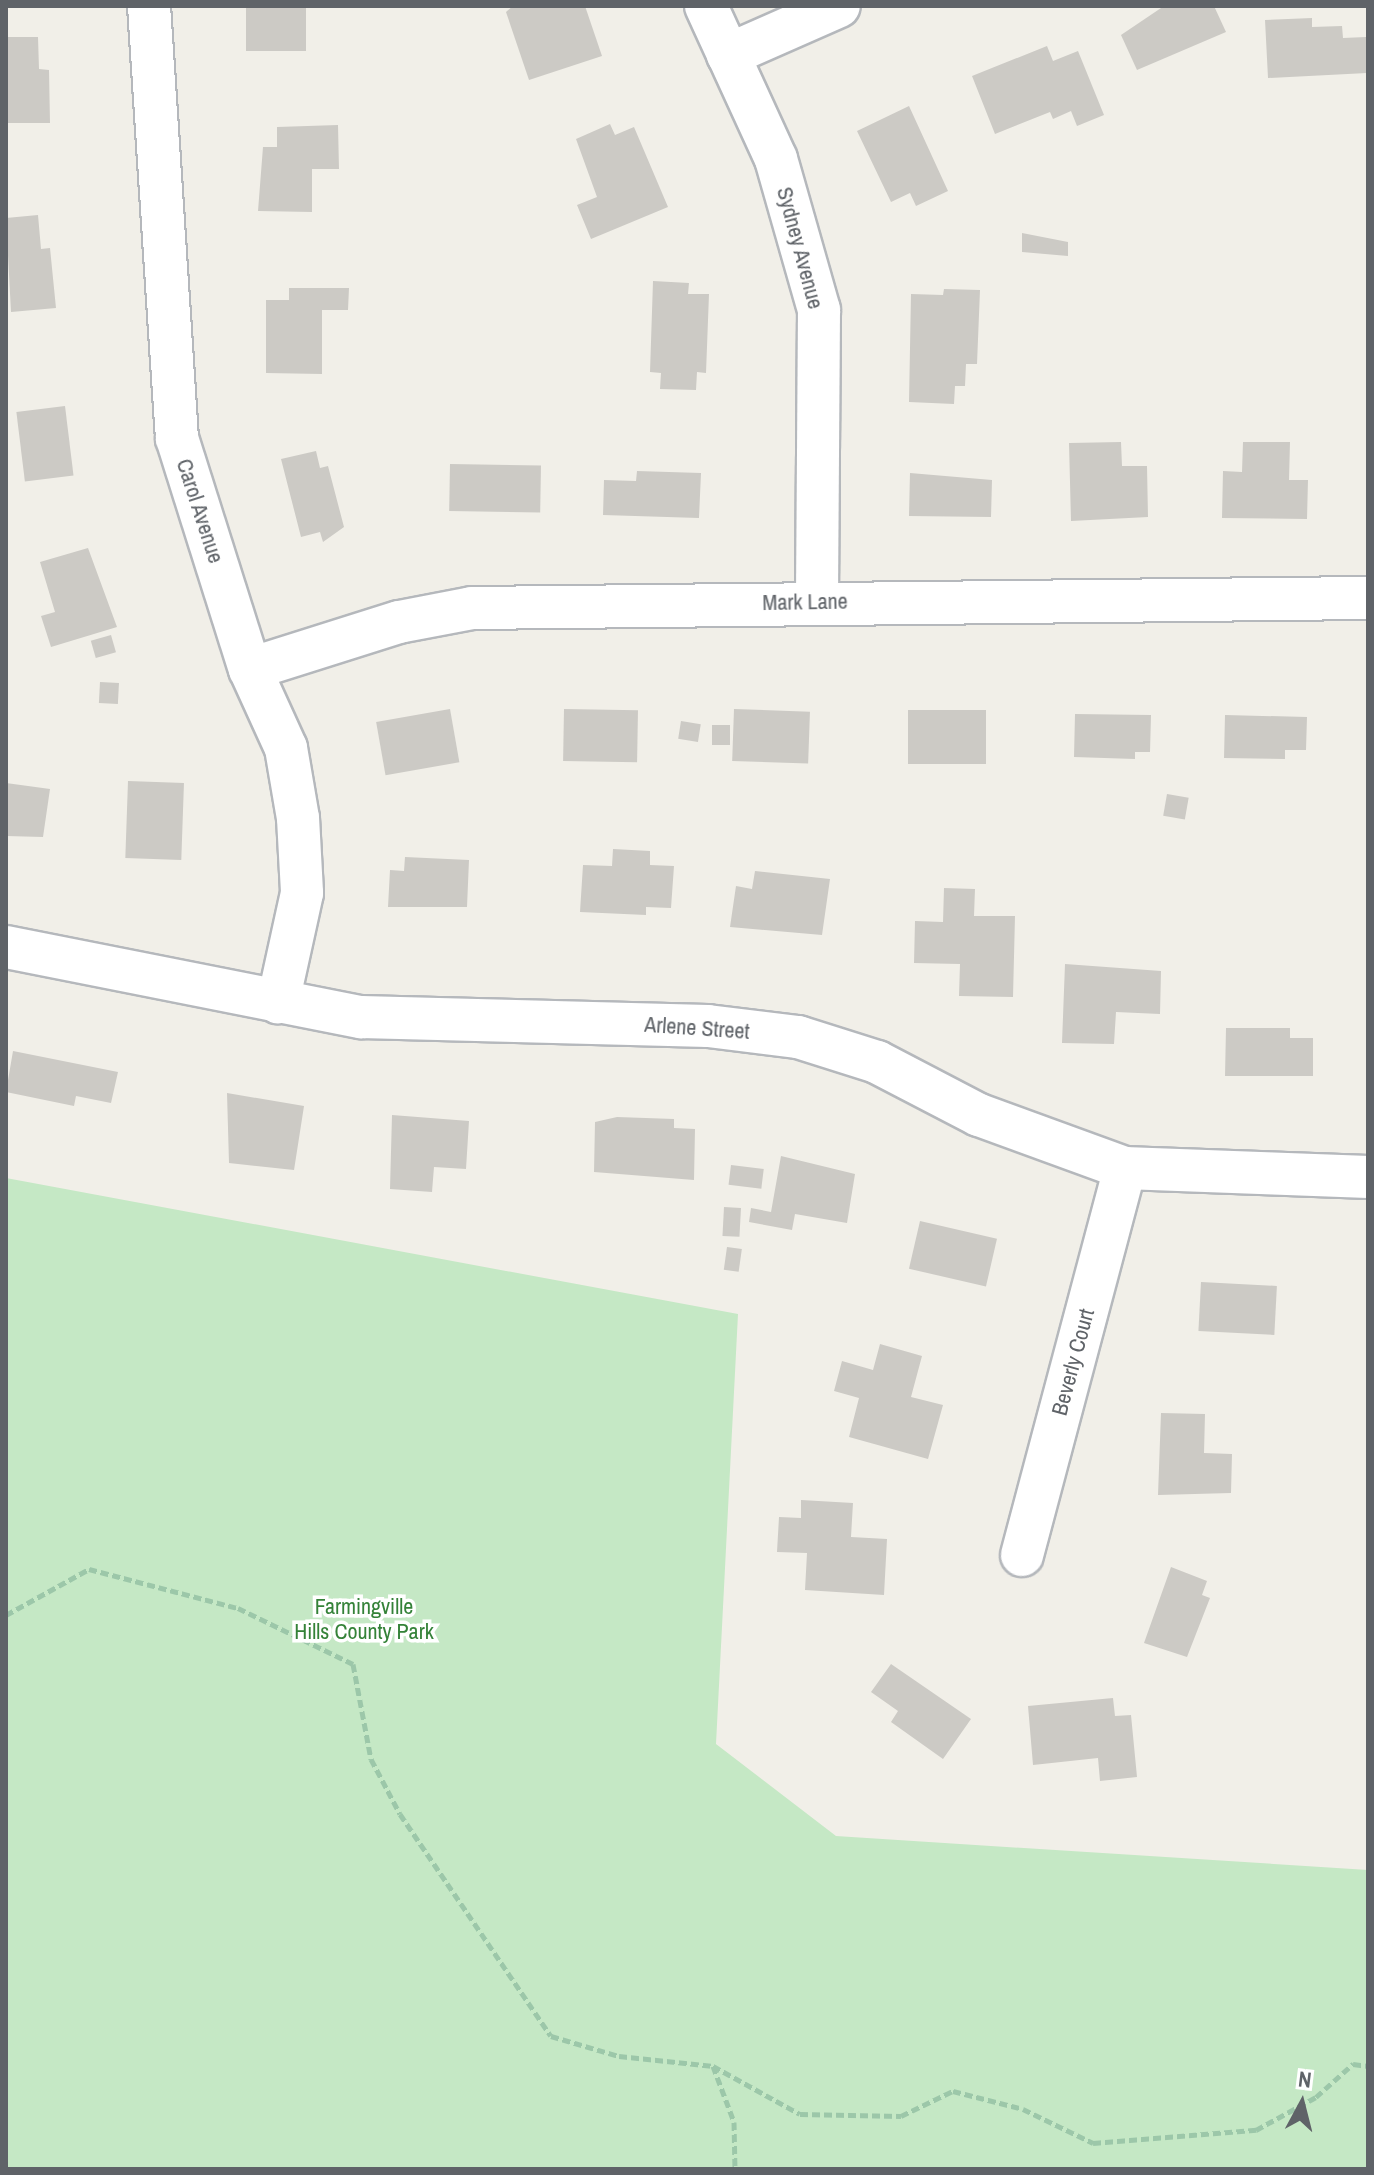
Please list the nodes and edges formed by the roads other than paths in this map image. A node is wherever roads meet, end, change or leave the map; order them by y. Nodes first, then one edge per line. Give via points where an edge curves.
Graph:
1 (149, 6) edge
2 (706, 6) edge
3 (839, 6) edge
4 (728, 55) junction
5 (1368, 598) edge
6 (817, 601) junction
7 (250, 669) junction
8 (6, 947) edge
9 (278, 1002) junction
10 (1125, 1168) junction
11 (1368, 1177) edge
12 (1022, 1555) dead end

1 - 7 street, Carol Avenue via 177,438
2 - 4 street, Sydney Avenue
3 - 4 street
4 - 6 street, Sydney Avenue via 776,159 819,310
5 - 6 street, Mark Lane
6 - 7 street, Mark Lane via 472,608 399,622
7 - 9 street, Carol Avenue via 286,748 298,818 302,893
8 - 9 street, Arlene Street
9 - 10 street, Arlene Street via 361,1017 708,1026 798,1037 877,1062 979,1115
10 - 11 street, Arlene Street
10 - 12 street, Beverly Court

